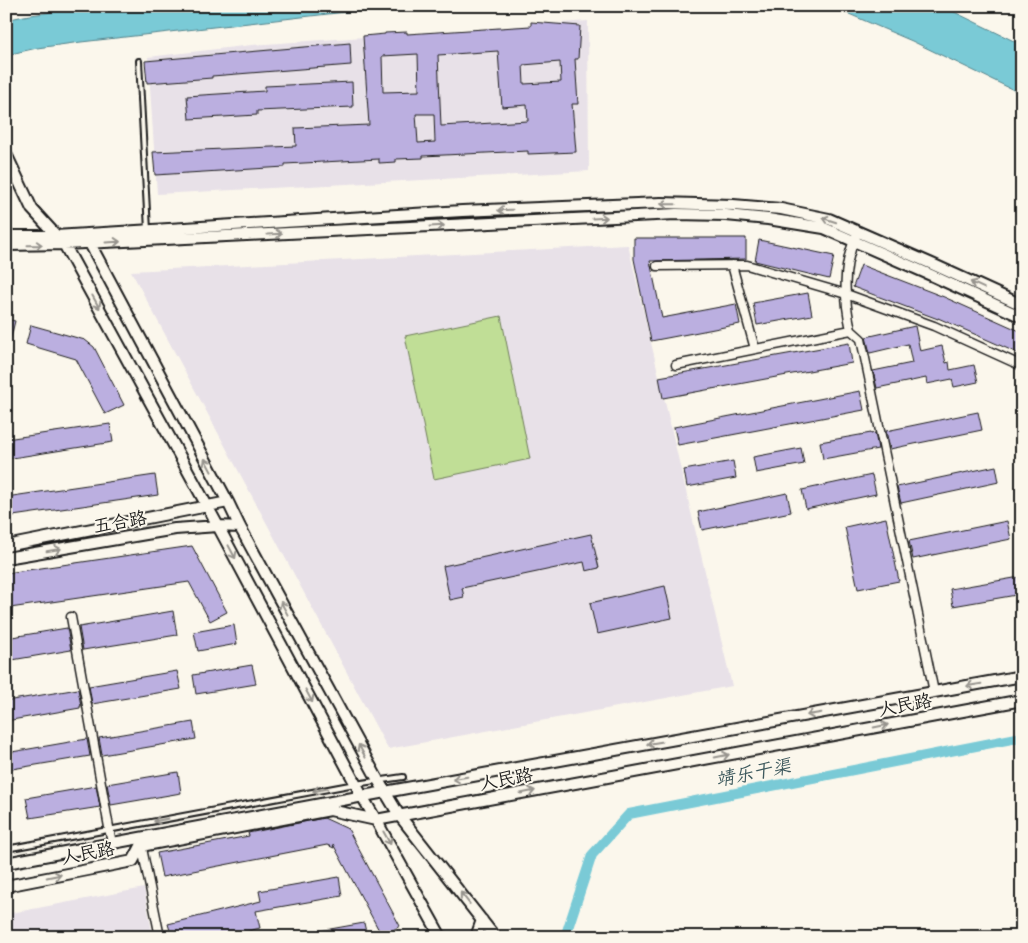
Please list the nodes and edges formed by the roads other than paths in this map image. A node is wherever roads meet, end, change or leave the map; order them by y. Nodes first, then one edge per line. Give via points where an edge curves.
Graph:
1 (139, 61) dead end
2 (6, 154) edge
3 (148, 230) junction
4 (6, 236) edge
5 (55, 236) junction
6 (856, 236) junction
7 (87, 238) junction
8 (64, 244) junction
9 (6, 245) edge
10 (732, 265) junction
11 (657, 266) dead end
12 (846, 294) junction
13 (1022, 305) edge
14 (1022, 317) edge
15 (851, 330) junction
16 (755, 349) junction
17 (676, 365) dead end
18 (1022, 366) edge
19 (228, 502) junction
20 (207, 506) junction
21 (218, 526) junction
22 (240, 527) junction
23 (6, 546) edge
24 (6, 558) edge
25 (71, 617) dead end
26 (1022, 676) edge
27 (934, 692) junction
28 (1022, 700) edge
29 (403, 777) dead end
30 (378, 780) junction
31 (355, 784) junction
32 (384, 792) junction
33 (362, 796) junction
34 (399, 816) junction
35 (376, 820) junction
36 (110, 829) junction
37 (141, 842) junction
38 (112, 844) junction
39 (6, 849) edge
40 (6, 864) edge
41 (6, 886) edge
42 (482, 920) junction
43 (160, 937) edge
44 (441, 937) edge
45 (476, 937) edge
46 (495, 937) edge

1 - 3 lane
2 - 5 main road via 32,209
6 -> 3 main road via 829,219 781,209 661,203
3 - 7 main road
4 - 5 main road
5 - 7 main road
5 - 8 main road
7 -> 6 main road via 676,214 768,219
6 - 12 street via 847,263
13 -> 6 main road
6 - 14 main road
7 - 8 main road
19 -> 7 main road
9 -> 8 main road
8 -> 20 main road
10 - 11 street
10 - 12 street via 747,265
10 - 16 street
12 - 15 street
12 - 18 street via 934,326
15 - 16 street
15 - 27 street via 861,339
16 - 17 street
19 - 20 main road, 五合路
19 - 22 main road
20 - 21 main road
20 - 23 main road, 五合路
21 - 22 main road, 五合路
24 -> 21 main road, 五合路 via 176,529
21 -> 31 main road
30 -> 22 main road
25 - 36 street
26 -> 27 main road, 人民路
27 -> 32 main road, 人民路
34 -> 28 main road, 人民路
29 - 30 lane
30 - 31 lane
30 - 32 main road
31 - 33 main road
31 -> 36 lane
32 - 33 main road, 人民路
32 - 34 main road
33 - 35 main road
33 - 37 main road, 人民路
34 - 35 main road, 人民路
42 -> 34 main road
35 - 37 main road, 人民路 via 330,810
35 -> 44 main road
36 - 38 street
36 - 39 lane
37 - 38 main road, 人民路
41 -> 37 main road, 人民路 via 133,861
37 - 43 street
38 - 40 main road, 人民路
42 - 45 main road
42 - 46 main road

